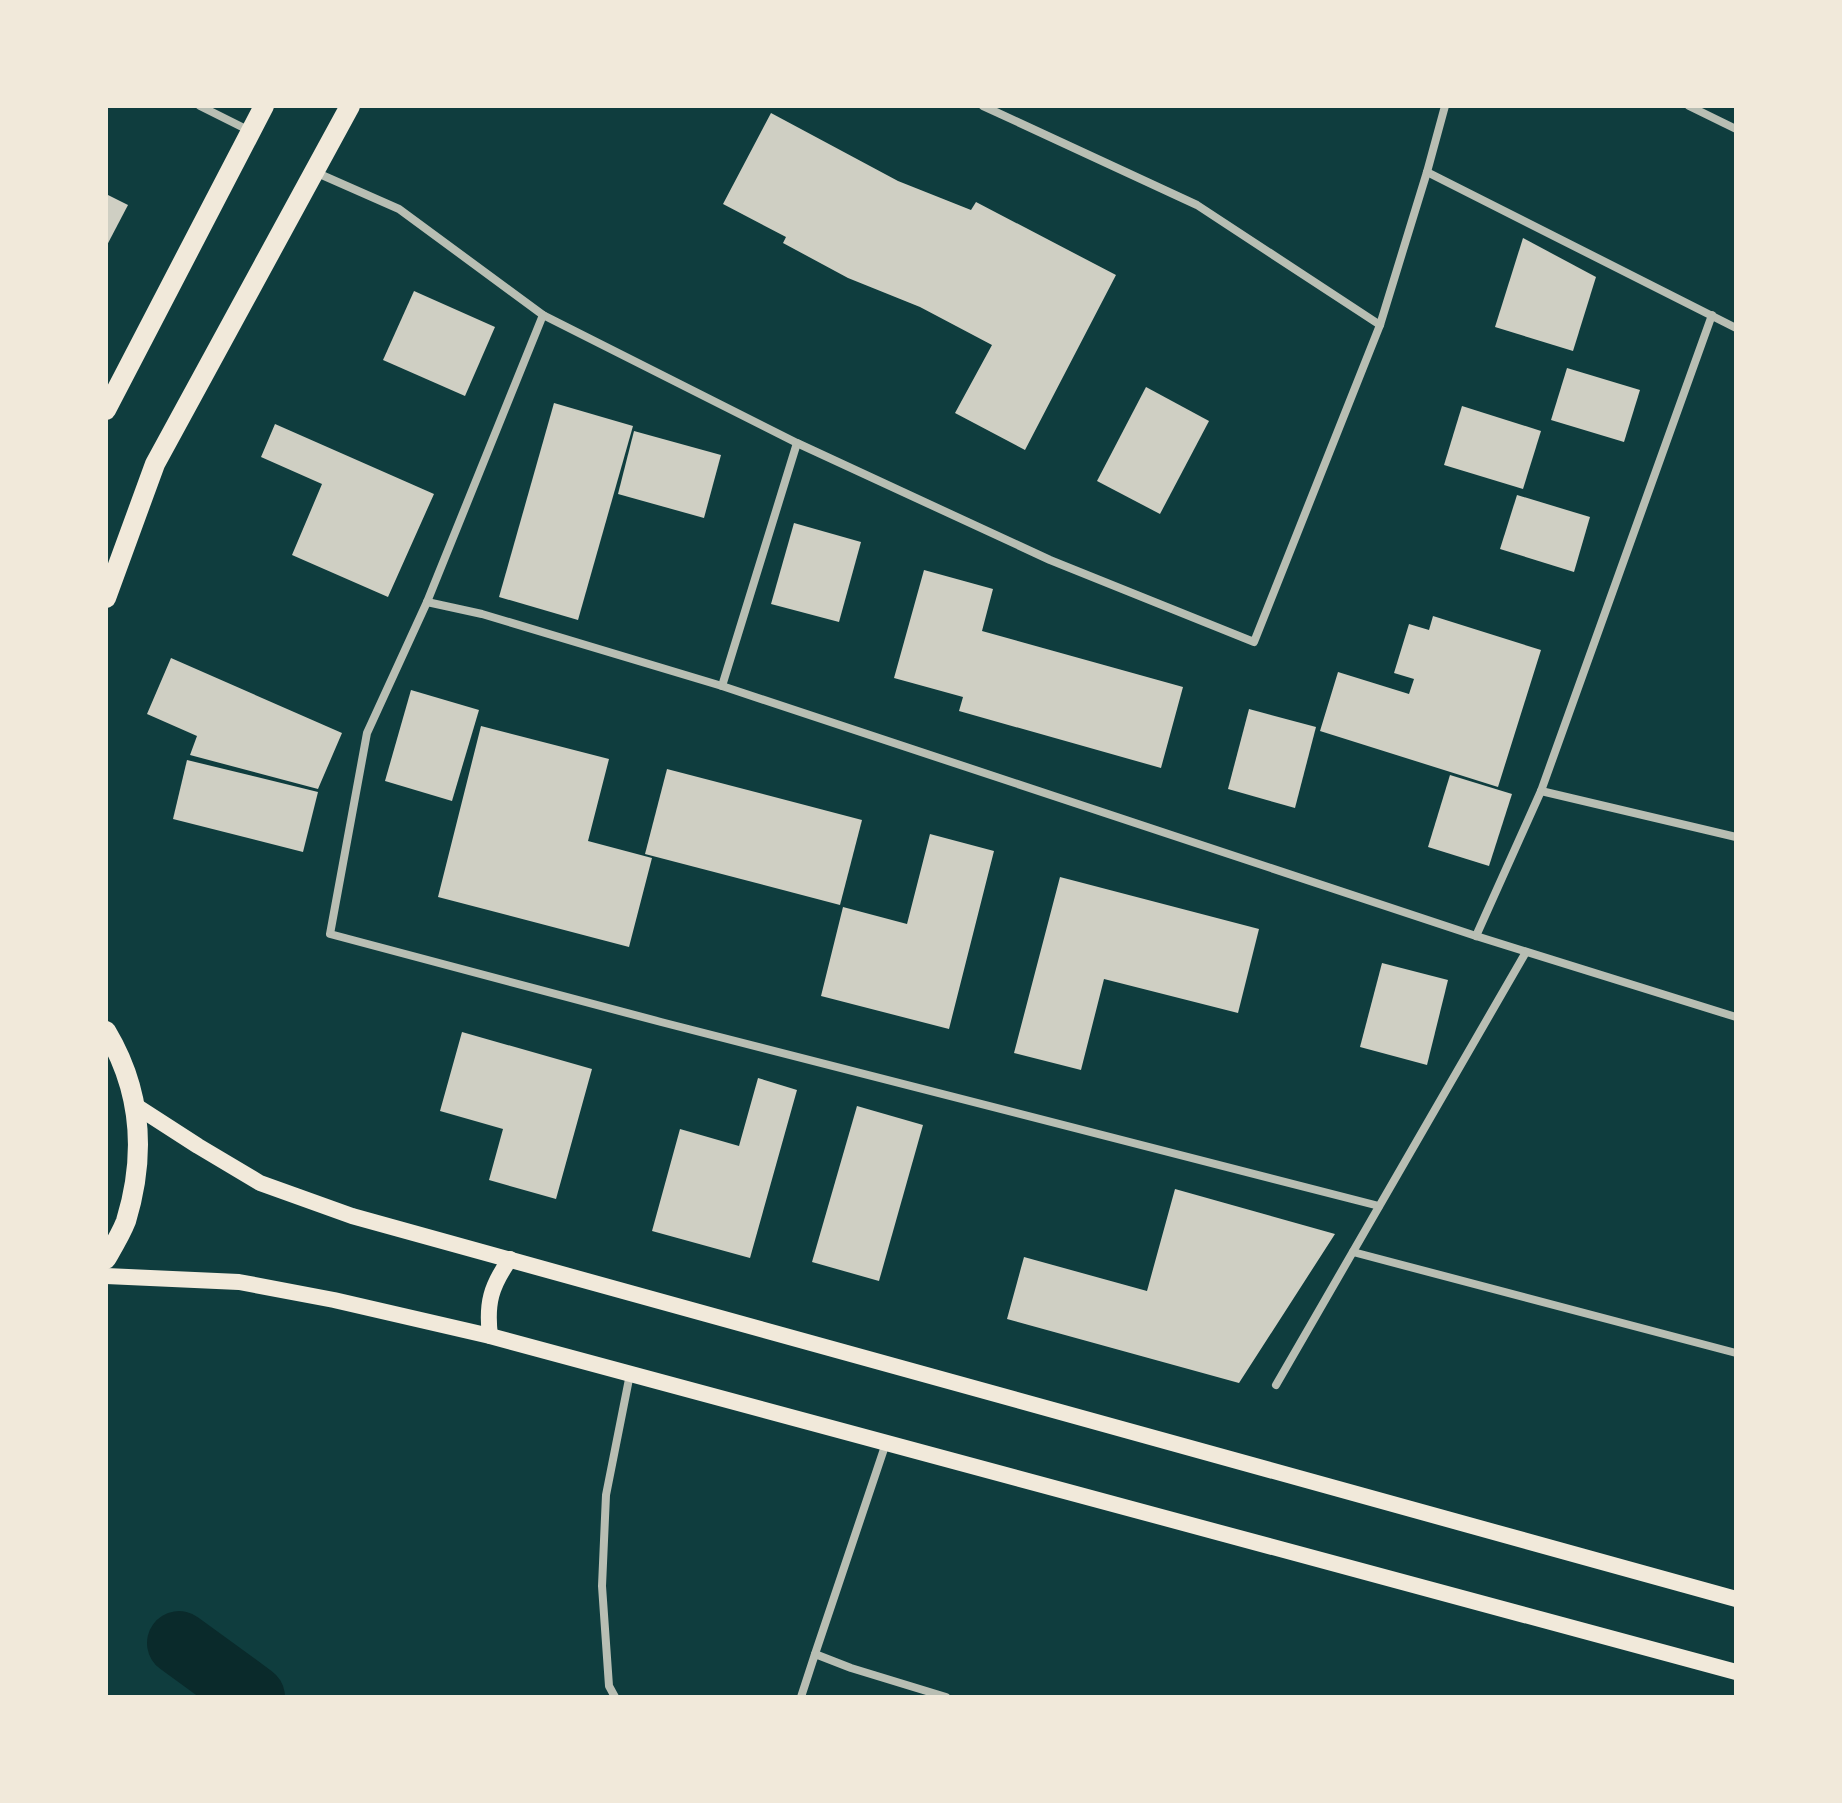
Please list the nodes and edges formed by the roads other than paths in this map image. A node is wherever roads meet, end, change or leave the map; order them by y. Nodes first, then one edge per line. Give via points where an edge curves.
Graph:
1 (200, 106) edge
2 (264, 106) edge
3 (350, 106) edge
4 (983, 106) edge
5 (1445, 106) edge
6 (1689, 106) edge
7 (1736, 129) edge
8 (251, 131) junction
9 (315, 172) junction
10 (1427, 172) junction
11 (543, 315) junction
12 (1712, 315) junction
13 (1380, 325) junction
14 (1736, 328) edge
15 (106, 410) edge
16 (797, 443) junction
17 (106, 598) edge
18 (427, 602) junction
19 (722, 686) junction
20 (1541, 791) junction
21 (1736, 837) edge
22 (1476, 936) junction
23 (1526, 952) junction
24 (1736, 1017) edge
25 (106, 1031) edge
26 (136, 1106) junction
27 (1379, 1206) junction
28 (1353, 1252) junction
29 (106, 1259) edge
30 (510, 1259) junction
31 (106, 1276) edge
32 (490, 1336) junction
33 (1736, 1353) edge
34 (630, 1374) junction
35 (1276, 1385) dead end
36 (886, 1443) junction
37 (1736, 1599) edge
38 (815, 1654) junction
39 (1736, 1672) edge
40 (615, 1697) edge
41 (801, 1697) edge
42 (946, 1697) edge

1 - 8 street
2 - 8 main road
3 - 9 main road
4 - 13 street via 1197,205
5 - 10 street
6 - 7 street
8 - 15 main road
9 - 11 street via 399,209
9 - 17 main road via 155,464
10 - 12 street
10 - 13 street
11 - 16 street
11 - 18 street
12 - 14 street
12 - 20 street
13 - 16 street via 1254,642 1050,560
16 - 19 street
18 - 19 street
18 - 27 street via 367,733 330,934
19 - 22 street
20 - 21 street
20 - 22 street
22 - 23 street
23 - 24 street
23 - 27 street
25 - 26 main road via 120,1054
26 - 29 main road via 139,1166 125,1223
26 - 30 main road via 260,1183 352,1216
27 - 28 street
28 - 33 street
28 - 35 street
30 - 32 main road via 490,1295
30 - 37 main road
31 - 32 main road via 239,1282
32 - 34 main road
34 - 36 main road
34 - 40 street via 606,1495 602,1586 609,1686
36 - 38 street
36 - 39 main road
38 - 41 street
38 - 42 street

